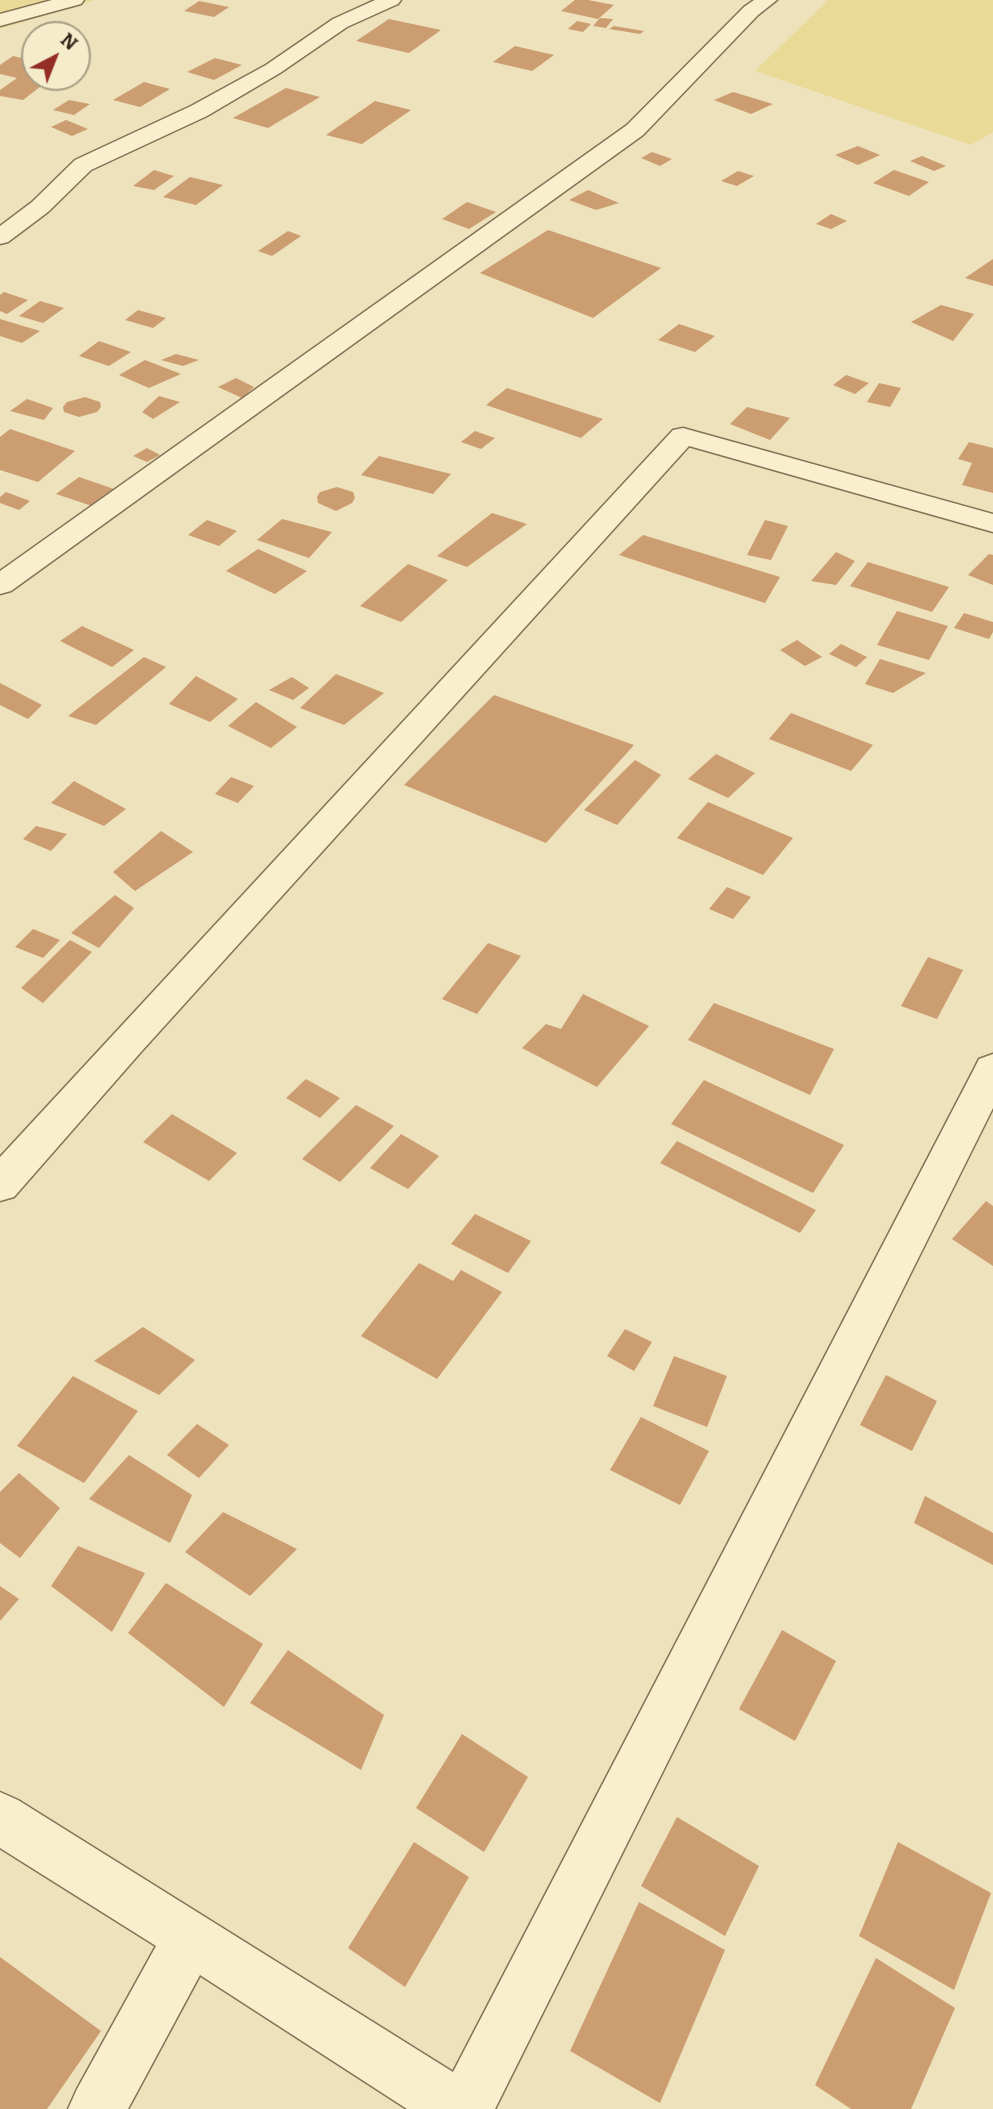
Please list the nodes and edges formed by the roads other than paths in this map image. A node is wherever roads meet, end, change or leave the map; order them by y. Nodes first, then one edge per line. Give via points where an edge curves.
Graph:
1 (6, 0) edge
2 (74, 0) edge
3 (391, 0) edge
4 (768, 0) edge
5 (51, 6) junction
6 (0, 20) edge
7 (0, 237) edge
8 (993, 523) edge
9 (0, 585) edge
10 (993, 1069) edge
11 (0, 1185) edge
12 (0, 1818) edge
13 (191, 1937) junction
14 (97, 2109) edge
15 (459, 2109) edge
16 (465, 2109) edge

1 - 5 street
2 - 5 street
3 - 7 street via 340,23 273,69 199,111 83,165 40,207
4 - 9 street via 751,11 635,130
5 - 6 street
8 - 11 street via 683,436
10 - 16 street
12 - 13 street
13 - 14 street
13 - 15 street

